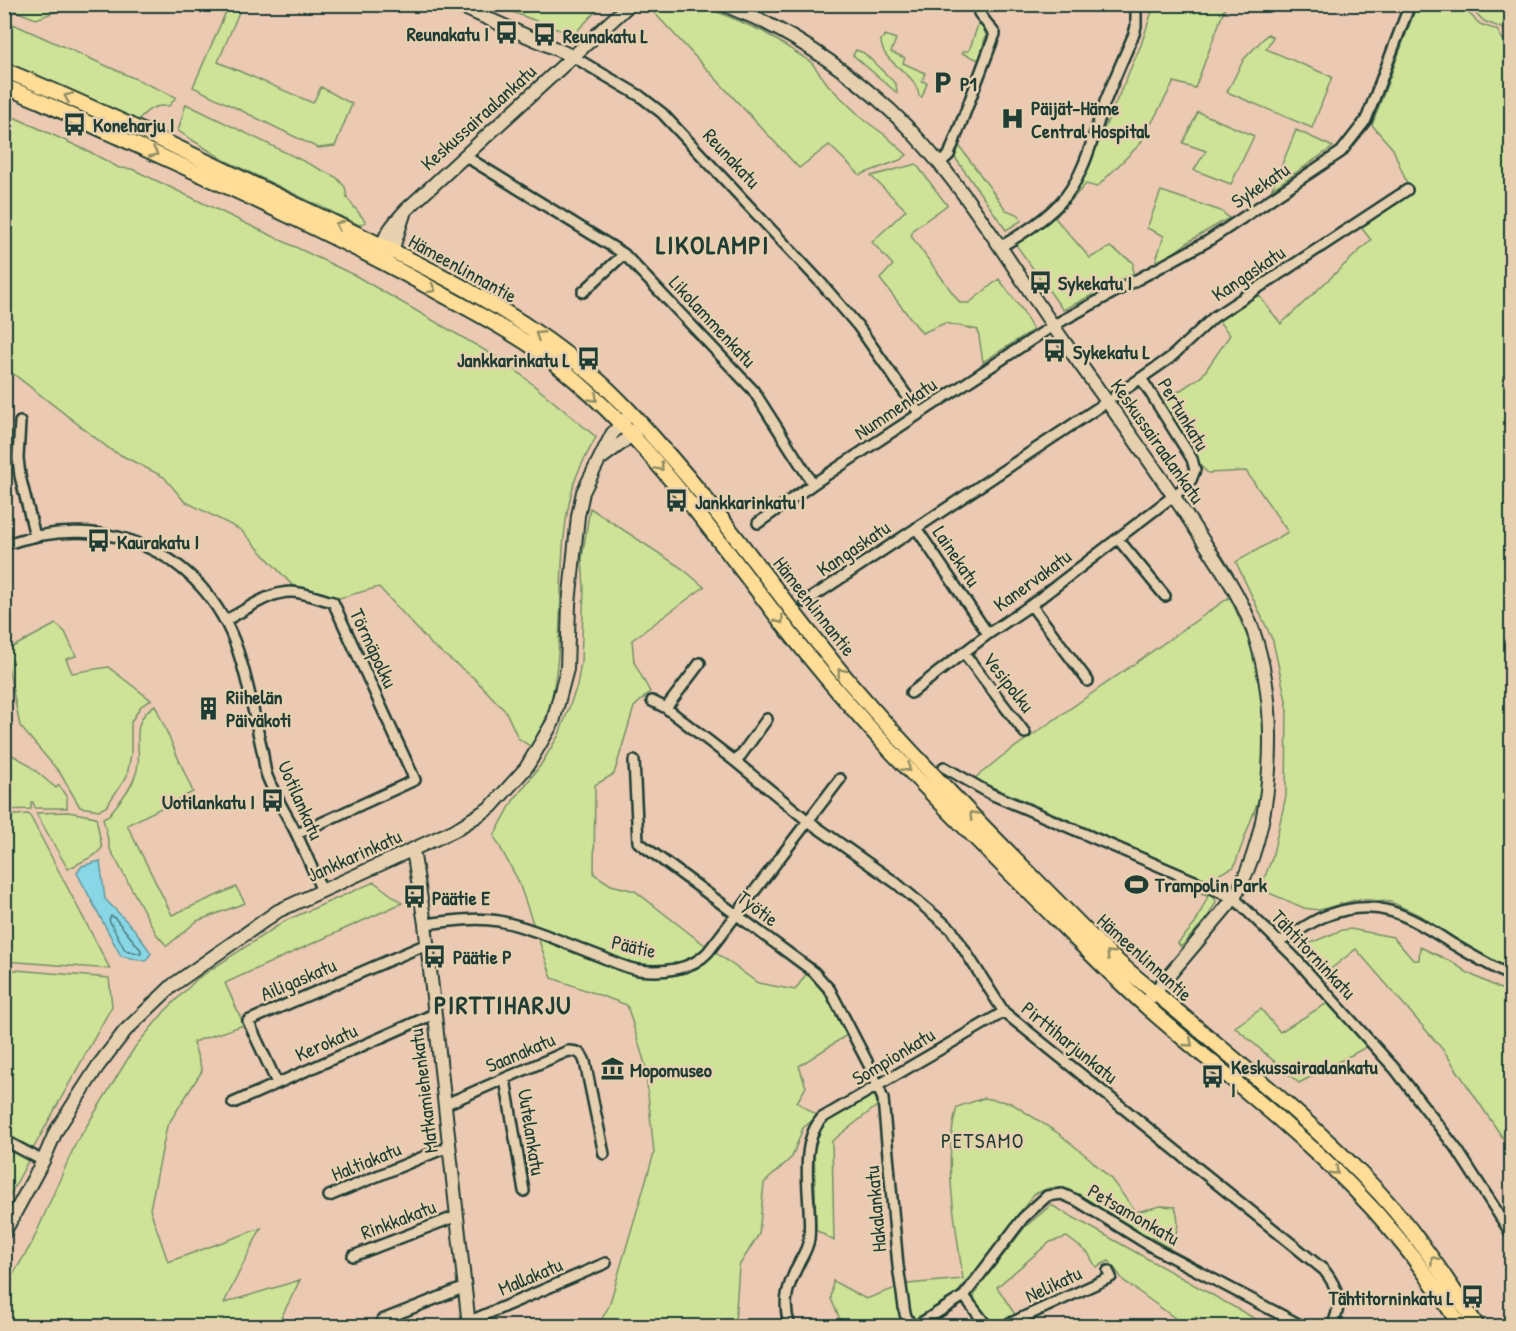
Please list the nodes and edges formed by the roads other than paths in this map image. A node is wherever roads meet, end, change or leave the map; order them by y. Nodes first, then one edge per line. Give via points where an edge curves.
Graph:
1 (455, 4) edge
2 (630, 4) edge
3 (1136, 4) edge
4 (1410, 4) edge
5 (722, 5) edge
6 (979, 13) dead end
7 (572, 56) junction
8 (4, 70) edge
9 (4, 86) edge
10 (465, 156) junction
11 (940, 163) junction
12 (1407, 190) dead end
13 (1000, 247) junction
14 (387, 248) junction
15 (624, 254) junction
16 (381, 261) junction
17 (583, 292) dead end
18 (1054, 325) junction
19 (1141, 378) junction
20 (1115, 396) dead end
21 (1102, 405) dead end
22 (631, 413) junction
23 (919, 413) junction
24 (20, 422) dead end
25 (620, 424) junction
26 (642, 424) junction
27 (630, 435) junction
28 (602, 457) junction
29 (813, 484) junction
30 (1174, 495) junction
31 (758, 523) dead end
32 (916, 528) junction
33 (35, 536) junction
34 (1118, 539) junction
35 (4, 545) edge
36 (1165, 596) dead end
37 (805, 602) dead end
38 (1031, 605) junction
39 (226, 620) junction
40 (988, 634) junction
41 (964, 653) junction
42 (700, 663) dead end
43 (1088, 681) dead end
44 (910, 693) dead end
45 (652, 701) dead end
46 (666, 708) junction
47 (767, 719) dead end
48 (1025, 733) dead end
49 (634, 762) dead end
50 (736, 762) junction
51 (944, 767) dead end
52 (840, 779) dead end
53 (808, 821) junction
54 (297, 834) junction
55 (413, 850) junction
56 (322, 891) junction
57 (1234, 898) junction
58 (737, 915) junction
59 (425, 924) junction
60 (1279, 942) junction
61 (427, 945) junction
62 (1512, 977) edge
63 (1154, 993) junction
64 (1144, 1005) junction
65 (1004, 1012) junction
66 (434, 1014) junction
67 (505, 1079) junction
68 (277, 1083) junction
69 (879, 1087) junction
70 (233, 1103) dead end
71 (446, 1104) junction
72 (4, 1140) edge
73 (450, 1149) junction
74 (604, 1154) dead end
75 (43, 1161) junction
76 (524, 1191) dead end
77 (329, 1196) dead end
78 (456, 1216) junction
79 (4, 1233) edge
80 (1512, 1235) edge
81 (353, 1256) dead end
82 (606, 1263) dead end
83 (1108, 1271) dead end
84 (463, 1288) junction
85 (964, 1296) junction
86 (381, 1320) dead end
87 (468, 1324) edge
88 (790, 1326) edge
89 (911, 1326) edge
90 (916, 1326) edge
91 (987, 1326) edge
92 (1004, 1326) edge
93 (1302, 1326) edge
94 (1332, 1326) edge
95 (1460, 1326) edge
96 (1477, 1326) edge

1 - 7 street, Reunakatu
2 - 7 street, Keskussairaalankatu
3 - 13 street via 1134,34 1072,187 1038,222
4 - 18 street, Sykekatu via 1366,120 1341,152 1208,241
5 - 11 street, Keskussairaalankatu via 778,29 842,70 891,111
6 - 11 street via 995,34 949,155
7 - 10 street, Keskussairaalankatu
7 - 23 street, Reunakatu via 662,113 858,326
14 -> 8 main road, Hämeenlinnantie
9 -> 16 main road, Hämeenlinnantie
10 - 14 street, Keskussairaalankatu via 406,210
10 - 15 street, Likolammenkatu
11 - 13 street, Keskussairaalankatu
12 - 19 street, Kangaskatu via 1214,317 1170,358
13 - 18 street, Keskussairaalankatu
14 - 16 street, Keskussairaalankatu
22 -> 14 main road, Hämeenlinnantie via 559,348 490,303
15 - 17 street
15 - 29 street, Likolammenkatu via 753,390
16 -> 25 main road, Hämeenlinnantie via 534,348 585,388
18 - 23 street, Nummenkatu
18 - 30 street, Keskussairaalankatu
19 - 20 street, Kangaskatu
19 - 30 street, Pertunkatu via 1192,459 1195,470 1191,480
21 - 32 street, Kangaskatu
22 - 25 street, Jankkarinkatu
22 - 26 main road, Hämeenlinnantie
23 - 29 street, Nummenkatu
24 - 33 street via 20,476
25 - 27 main road, Hämeenlinnantie
25 - 28 street, Jankkarinkatu
26 - 27 street, Jankkarinkatu
63 -> 26 main road, Hämeenlinnantie via 1108,954 900,739
27 - 28 street, Jankkarinkatu
27 -> 64 main road, Hämeenlinnantie via 673,481 789,632 882,741 994,859
28 - 55 street, Jankkarinkatu via 583,492 578,516 567,669 553,722 526,768 491,807
29 - 31 street, Nummenkatu
30 - 34 street, Kanervakatu
30 - 57 street, Keskussairaalankatu via 1233,586 1257,641 1269,698 1269,788 1255,847
32 - 37 street, Kangaskatu
32 - 40 street, Lainekatu
33 - 35 street, Uotilankatu
33 - 39 street, Uotilankatu via 88,532 137,542 185,572 206,591
34 - 36 street
34 - 38 street, Kanervakatu
38 - 40 street, Kanervakatu
38 - 43 street
39 - 54 street, Uotilankatu via 241,661 267,776
39 - 54 street, Törmäpolku via 278,594 292,592 333,602 415,780
40 - 41 street, Kanervakatu
41 - 44 street, Kanervakatu
41 - 48 street, Vesipolku
42 - 46 street
45 - 46 street, Pirttiharjunkatu
46 - 50 street, Pirttiharjunkatu
47 - 50 street
49 - 58 street, Työtie via 638,842
50 - 53 street, Pirttiharjunkatu
51 - 57 street, Tähtitorninkatu via 991,794
52 - 53 street, Päätie
53 - 58 street, Päätie
53 - 65 street, Pirttiharjunkatu via 896,883 951,929
54 - 56 street, Uotilankatu
55 - 56 street, Jankkarinkatu
55 - 59 street, Matkamiehenkatu
56 - 75 street, Jankkarinkatu via 278,911 226,946 173,985 125,1031 56,1131
57 - 60 street, Tähtitorninkatu
57 - 63 street, Keskussairaalankatu
58 - 59 street, Päätie via 703,958 666,970 623,966 498,921
58 - 69 street, Työtie via 814,972 830,990
59 - 61 street, Matkamiehenkatu
60 - 62 street via 1321,917 1344,910 1382,909 1413,919
60 - 80 street, Tähtitorninkatu via 1395,1069 1458,1151
61 - 66 street, Matkamiehenkatu
61 - 68 street, Ailigaskatu via 248,1021
63 - 64 street, Keskussairaalankatu
96 -> 63 main road, Hämeenlinnantie via 1433,1257 1365,1178
64 -> 95 main road, Hämeenlinnantie via 1355,1190 1419,1266
65 - 69 street, Sompionkatu
65 - 94 street, Pirttiharjunkatu via 1324,1270 1339,1299
66 - 68 street, Kerokatu
66 - 71 street, Matkamiehenkatu
67 - 71 street, Saanakatu
67 - 74 street, Saanakatu via 568,1051 579,1053 585,1062
67 - 76 street, Uutelankatu
68 - 70 street, Kerokatu
69 - 88 street, Sompionkatu via 822,1118 810,1139 809,1239 788,1286 785,1312
69 - 89 street, Hakalankatu via 898,1266 905,1314
71 - 73 street, Matkamiehenkatu
72 - 75 street
73 - 77 street, Haltiakatu
73 - 78 street, Matkamiehenkatu
75 - 79 street, Jankkarinkatu
78 - 81 street, Rinkkakatu
78 - 84 street, Matkamiehenkatu
82 - 87 street, Mallakatu
83 - 92 street, Nelikatu via 1111,1277
84 - 86 street
84 - 87 street, Matkamiehenkatu
85 - 90 street, Petsamonkatu
85 - 91 street
85 - 93 street, Petsamonkatu via 1023,1218 1047,1196 1062,1194

